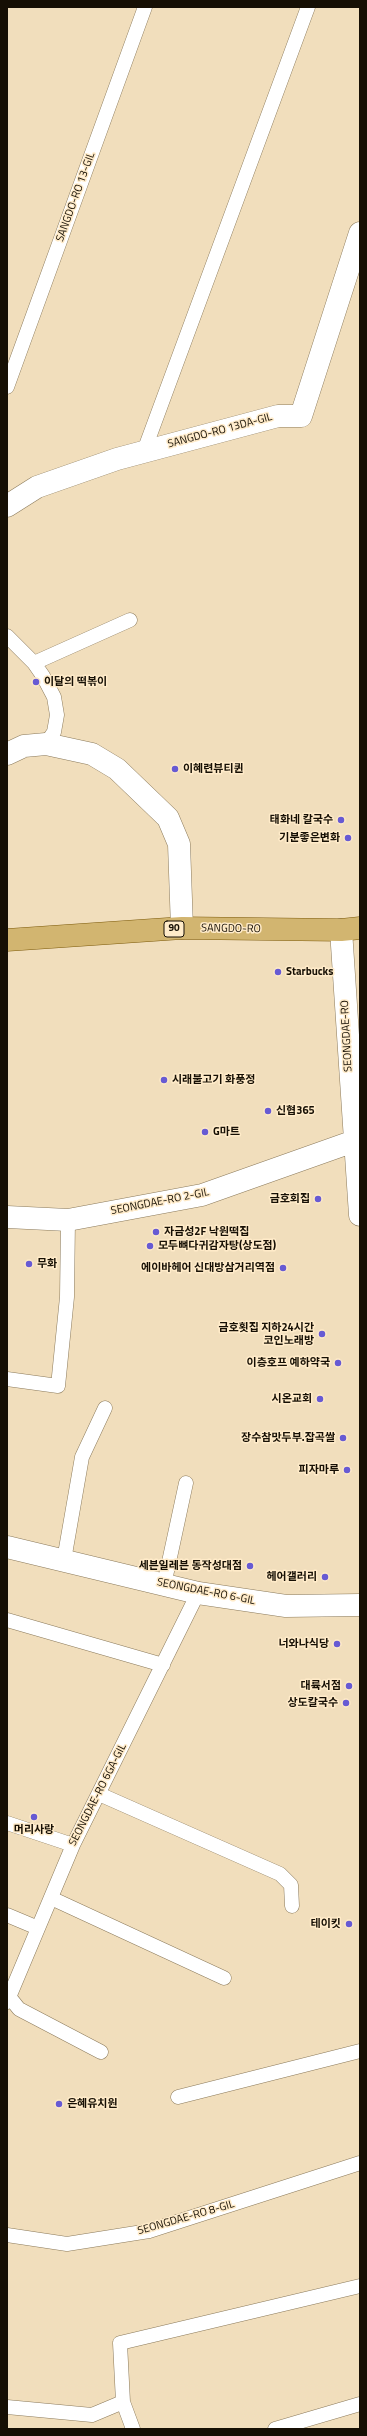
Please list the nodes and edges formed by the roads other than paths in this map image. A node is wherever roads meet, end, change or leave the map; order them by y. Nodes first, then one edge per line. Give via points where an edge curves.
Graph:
1 (145, 7) edge
2 (308, 7) edge
3 (360, 233) edge
4 (7, 388) edge
5 (144, 451) junction
6 (7, 506) edge
7 (130, 620) dead end
8 (7, 636) edge
9 (34, 663) junction
10 (46, 744) junction
11 (7, 754) edge
12 (182, 928) junction
13 (351, 929) edge
14 (7, 940) edge
15 (357, 1140) edge
16 (360, 1215) edge
17 (7, 1217) edge
18 (68, 1220) junction
19 (7, 1379) edge
20 (105, 1408) dead end
21 (186, 1483) dead end
22 (7, 1547) edge
23 (64, 1560) junction
24 (164, 1585) junction
25 (198, 1593) junction
26 (360, 1605) edge
27 (7, 1620) edge
28 (163, 1665) junction
29 (99, 1794) junction
30 (7, 1823) edge
31 (73, 1844) junction
32 (51, 1898) junction
33 (292, 1906) dead end
34 (7, 1915) edge
35 (38, 1928) junction
36 (224, 1978) dead end
37 (8, 1997) edge
38 (360, 2051) edge
39 (101, 2052) dead end
40 (178, 2097) dead end
41 (360, 2164) edge
42 (7, 2234) edge
43 (360, 2286) edge
44 (123, 2402) junction
45 (360, 2404) edge
46 (7, 2407) edge
47 (133, 2429) edge
48 (275, 2429) edge

1 - 4 lane, SANGDO-RO 13-GIL
2 - 5 lane
3 - 5 street, SANGDO-RO 13DA-GIL via 301,416 278,416
5 - 6 street, SANGDO-RO 13DA-GIL via 37,487
7 - 9 lane
8 - 9 lane
9 - 10 lane via 54,697 57,715 54,732
10 - 11 street via 24,746
10 - 12 street via 92,754 117,769 168,818 179,844
12 - 13 main road, SANGDO-RO / 90
12 - 14 main road, SANGDO-RO / 90
13 - 15 street, SEONGDAE-RO
15 - 16 street, SEONGDAE-RO
15 - 18 street, SEONGDAE-RO 2-GIL via 202,1195
17 - 18 street, SEONGDAE-RO 2-GIL
18 - 19 lane via 67,1297 58,1386
20 - 23 lane via 82,1457
21 - 24 lane
22 - 23 street, SEONGDAE-RO 6-GIL
23 - 24 street, SEONGDAE-RO 6-GIL
24 - 25 street, SEONGDAE-RO 6-GIL
25 - 26 street, SEONGDAE-RO 6-GIL via 286,1606
25 - 28 lane, SEONGDAE-RO 6GA-GIL
27 - 28 lane
28 - 29 lane, SEONGDAE-RO 6GA-GIL
29 - 31 lane, SEONGDAE-RO 6GA-GIL
29 - 33 lane via 280,1874 291,1885
30 - 31 lane
31 - 32 lane, SEONGDAE-RO 6GA-GIL
32 - 35 lane, SEONGDAE-RO 6GA-GIL
32 - 36 lane
34 - 35 lane
35 - 37 lane, SEONGDAE-RO 6GA-GIL
37 - 39 lane via 19,2009
38 - 40 lane
41 - 42 lane, SEONGDAE-RO 8-GIL via 149,2231 67,2244
43 - 44 lane via 120,2343
44 - 46 lane via 92,2415
44 - 47 lane
45 - 48 lane

